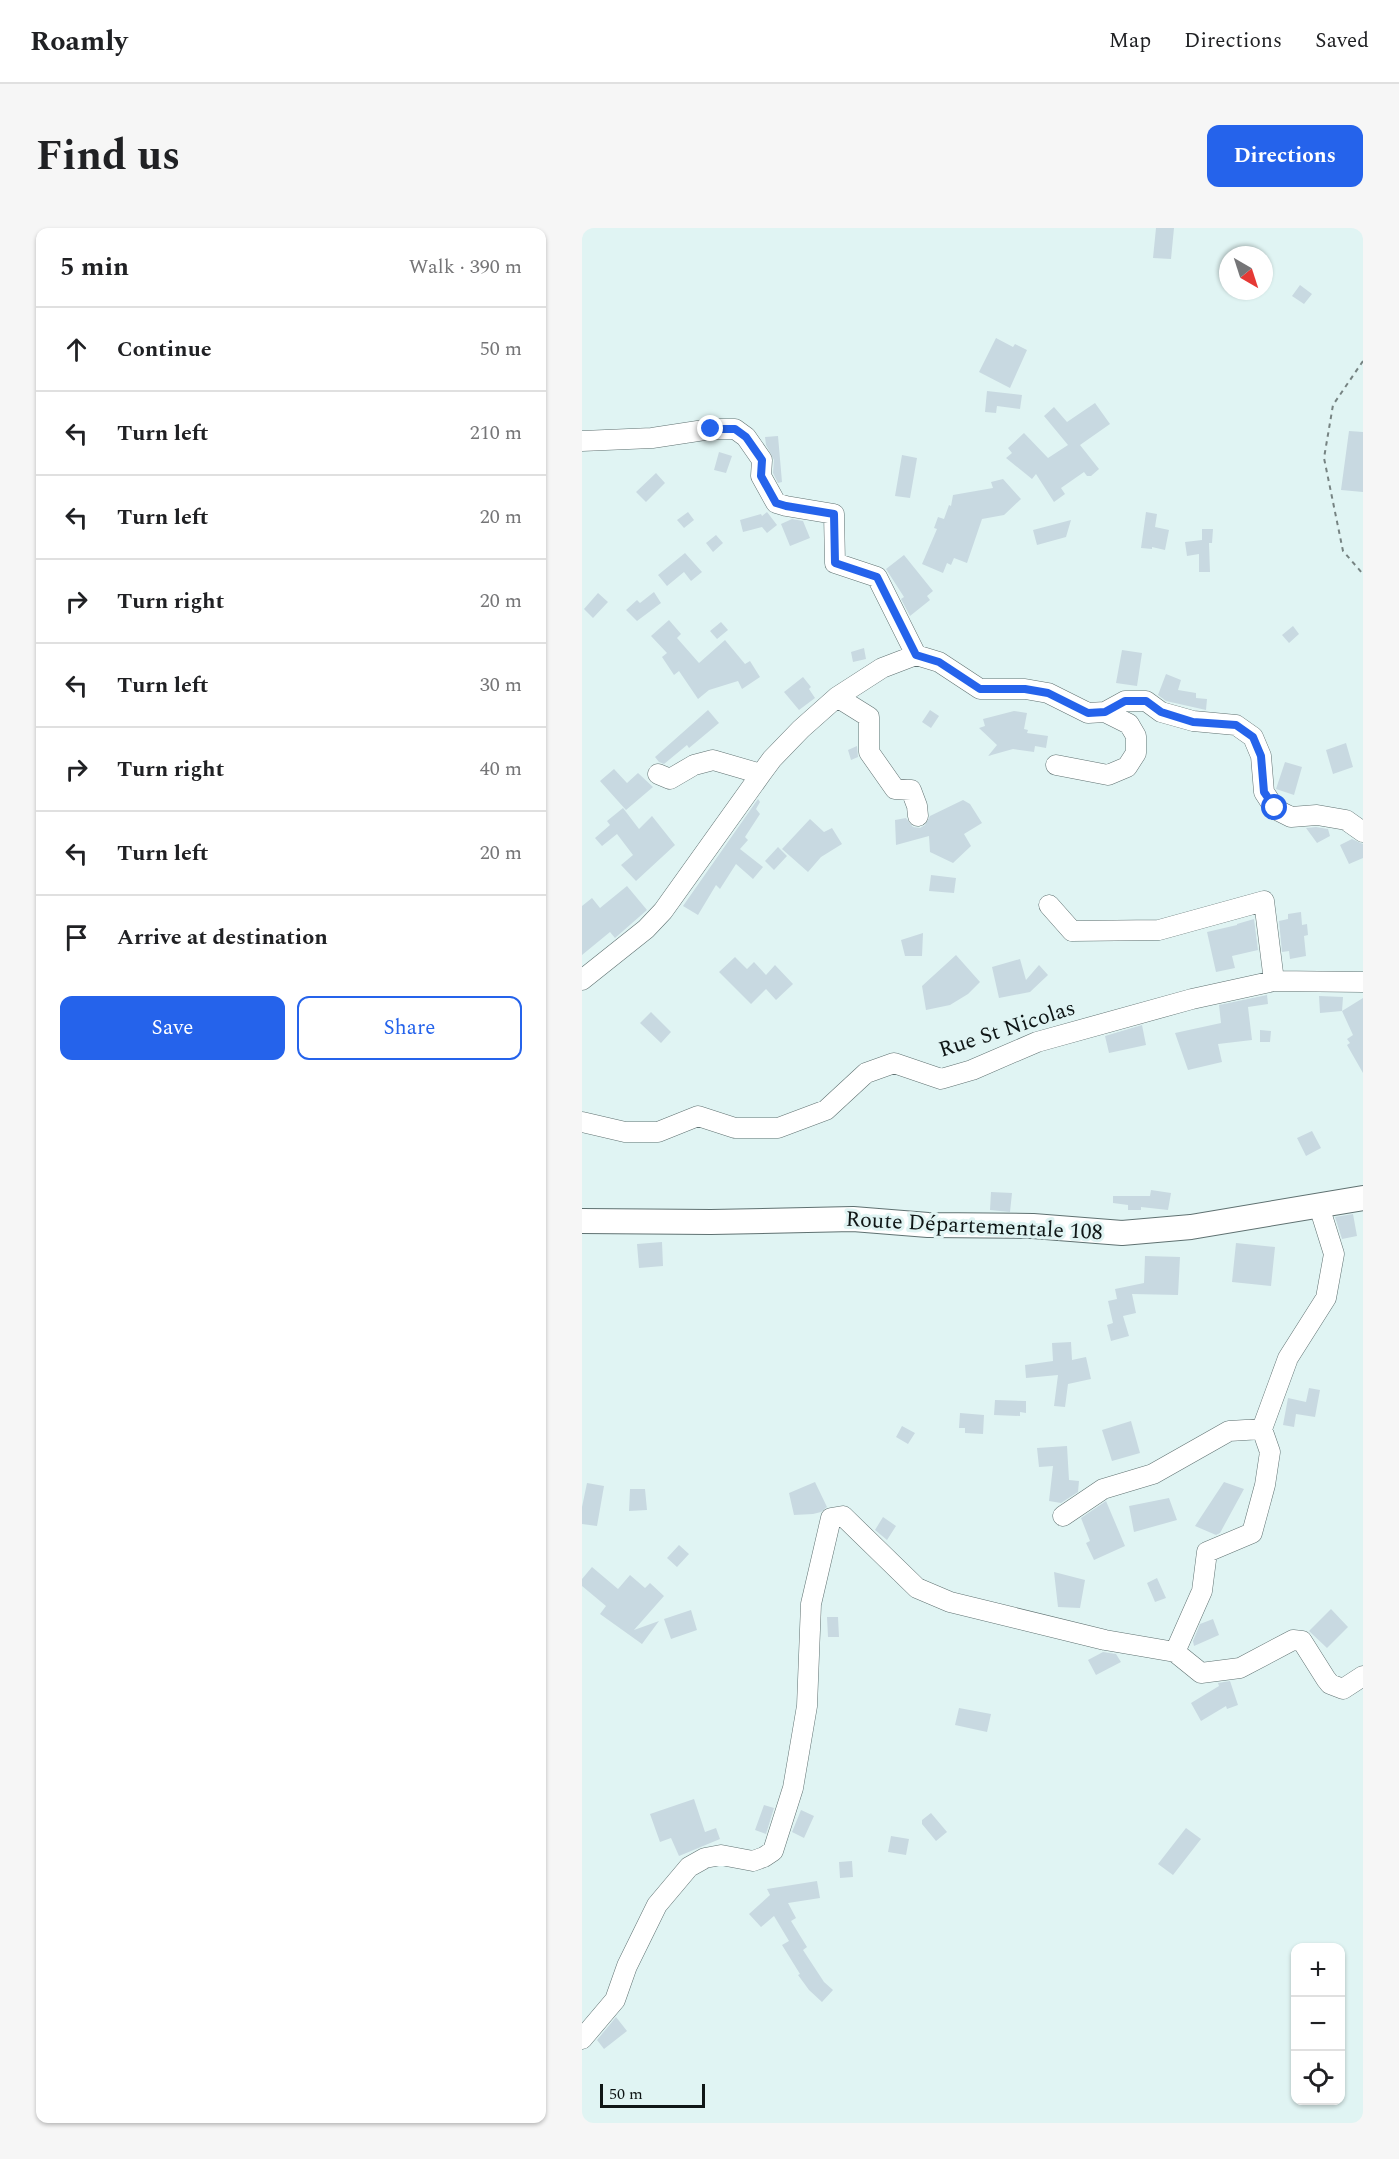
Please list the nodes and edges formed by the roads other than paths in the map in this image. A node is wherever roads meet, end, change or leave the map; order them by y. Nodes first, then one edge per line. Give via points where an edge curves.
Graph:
1 (582, 441) edge
2 (916, 655) junction
3 (837, 697) junction
4 (1105, 712) junction
5 (1056, 765) dead end
6 (658, 774) dead end
7 (761, 774) junction
8 (918, 816) dead end
9 (1363, 832) edge
10 (1049, 905) dead end
11 (582, 980) edge
12 (1274, 981) junction
13 (1363, 982) edge
14 (582, 1122) edge
15 (1363, 1198) edge
16 (1319, 1206) junction
17 (582, 1221) edge
18 (1262, 1429) junction
19 (1063, 1516) dead end
20 (1175, 1652) junction
21 (1363, 1676) edge
22 (582, 2038) edge

1 - 2 street via 735,429 746,437 762,460 761,476 776,503 834,514 835,563 877,577
2 - 3 street via 882,668
2 - 4 street via 939,662 980,689 1048,693 1088,713
3 - 7 street via 801,729
3 - 8 street via 869,717 868,752 895,789 911,790
4 - 5 street via 1129,724 1136,736 1136,753 1127,766 1108,775
4 - 9 street via 1125,701 1146,701 1161,712 1193,722 1236,725 1253,737 1261,756 1264,792 1275,808 1291,817 1317,815 1346,820
6 - 7 street via 670,779 694,765 713,760
7 - 11 street via 663,911
10 - 12 street via 1072,931 1159,930 1264,901
12 - 13 street, Rue St Nicolas
12 - 14 street, Rue St Nicolas via 1132,1014 1037,1042 941,1079 894,1063 866,1073 826,1110 778,1128 735,1128 698,1116 658,1132 625,1132
15 - 16 main road, Route Départementale 108
16 - 17 main road, Route Départementale 108 via 1191,1227 1122,1233 853,1219
16 - 18 street via 1334,1254 1326,1298 1288,1358
18 - 19 street via 1229,1431 1153,1474 1103,1489
18 - 20 street via 1270,1452 1252,1533 1207,1552 1202,1591
20 - 21 street via 1201,1673 1239,1668 1293,1640 1302,1641 1330,1684 1343,1689
20 - 22 street via 1105,1640 950,1602 917,1588 843,1516 831,1518 811,1604 807,1706 793,1788 773,1851 753,1861 721,1855 688,1867 657,1905 615,2000

